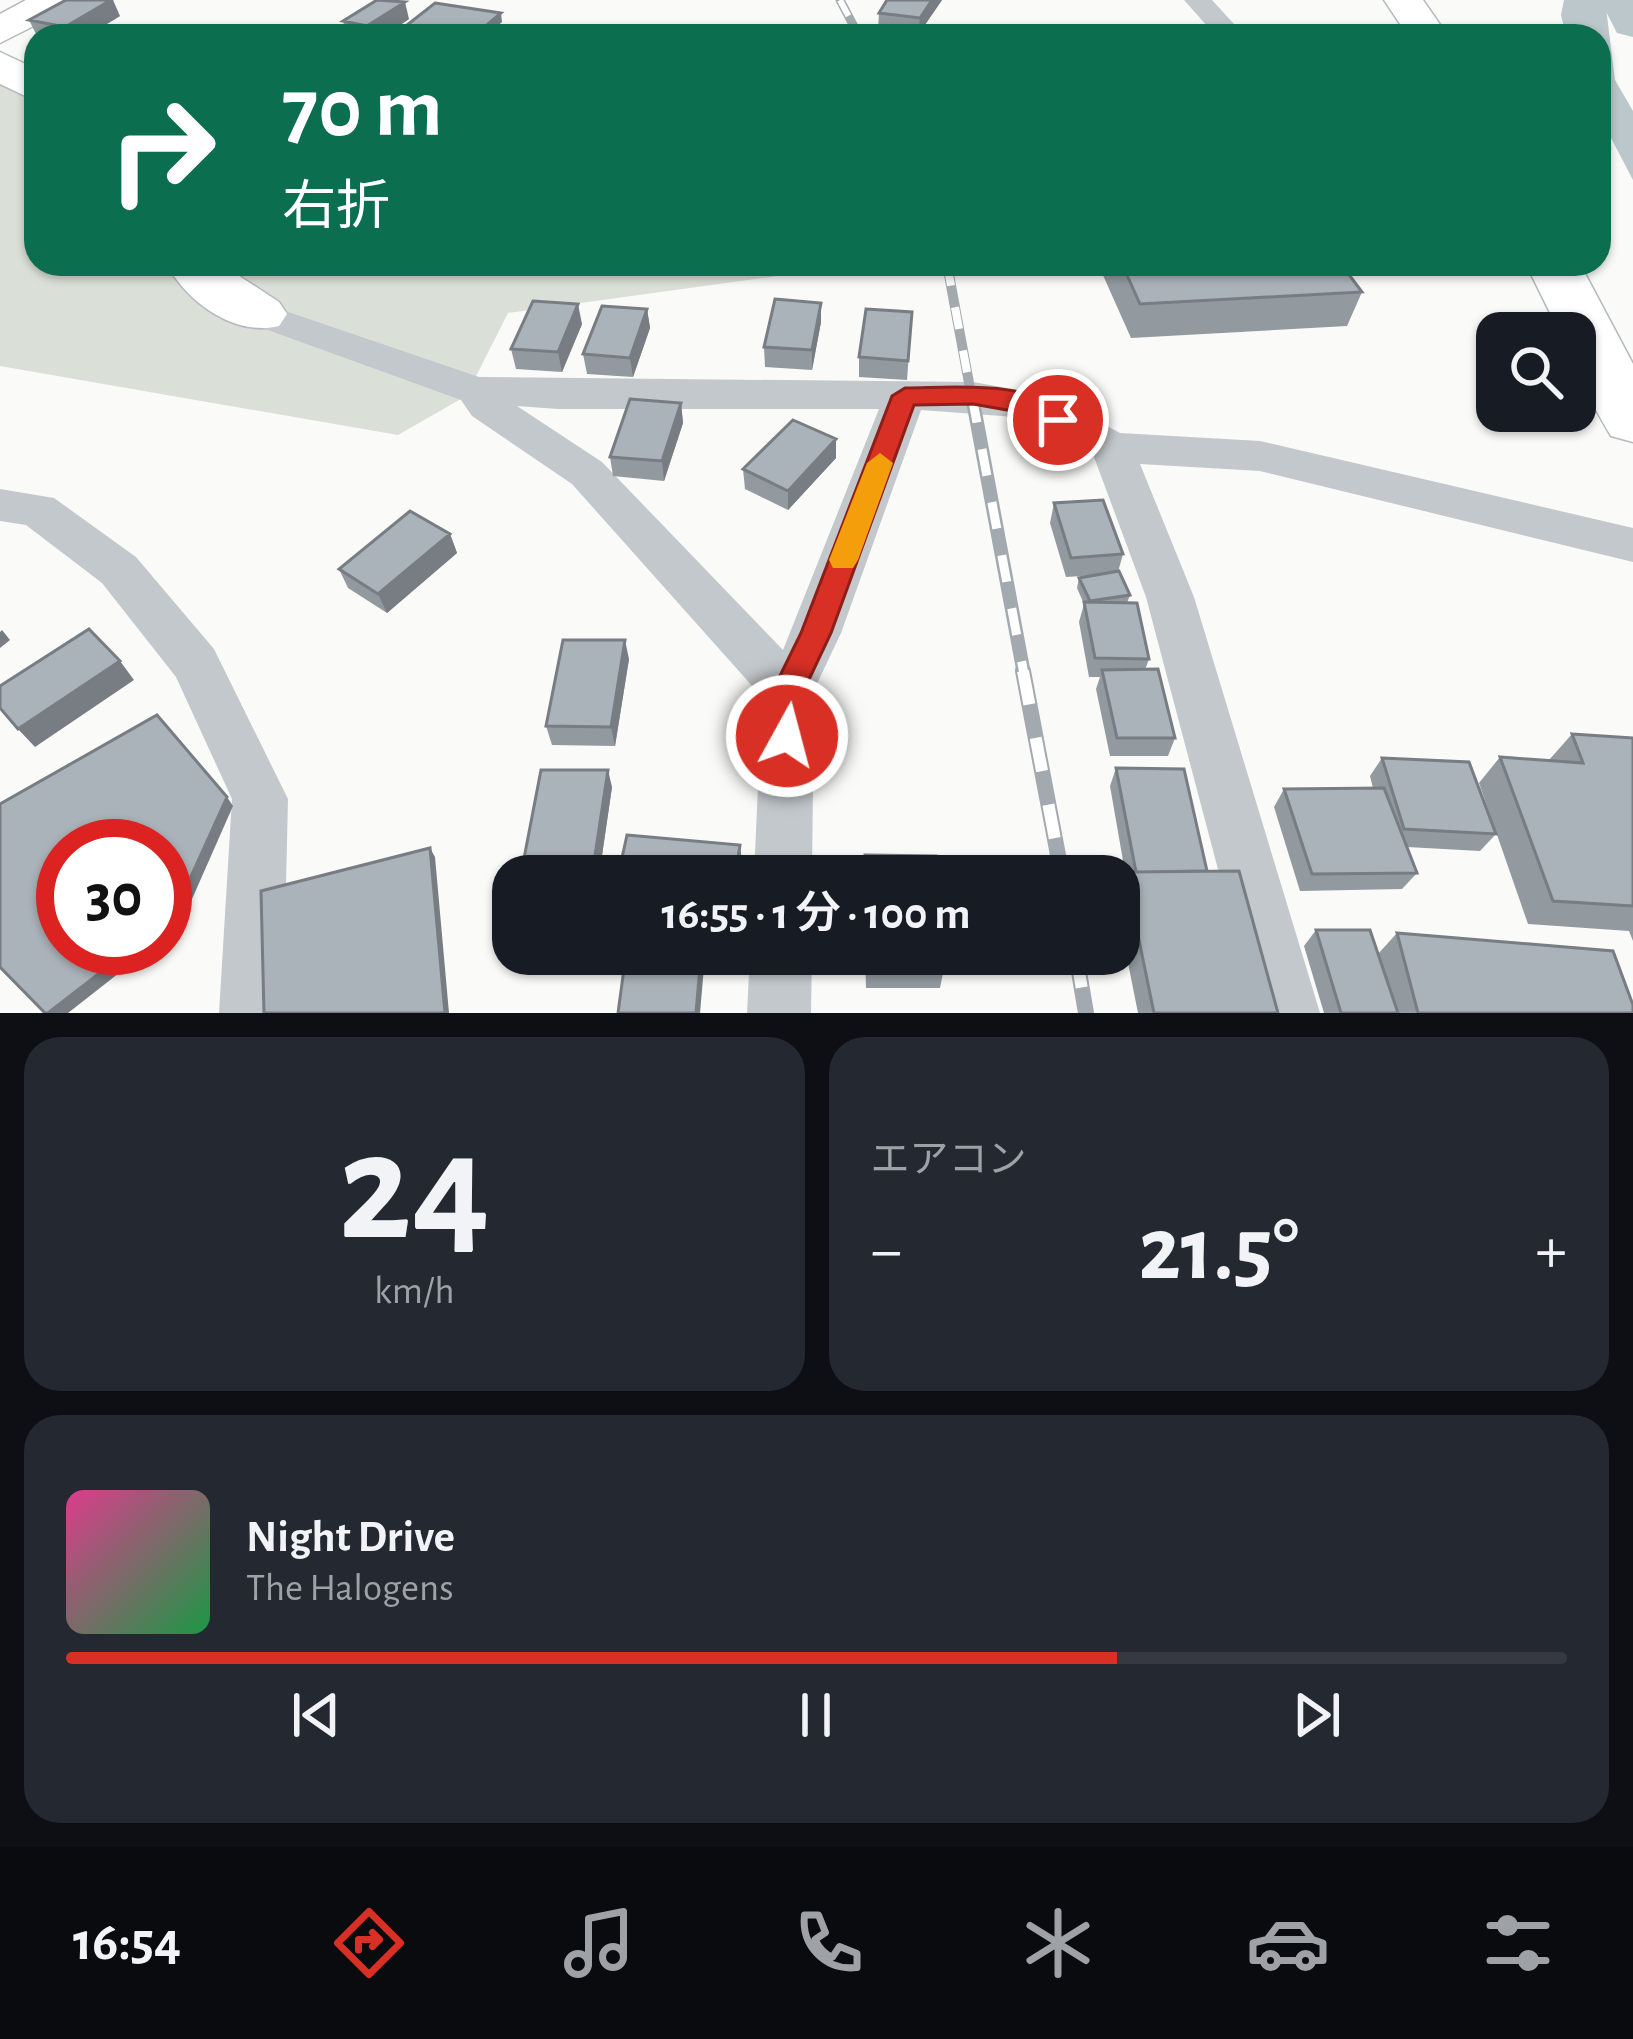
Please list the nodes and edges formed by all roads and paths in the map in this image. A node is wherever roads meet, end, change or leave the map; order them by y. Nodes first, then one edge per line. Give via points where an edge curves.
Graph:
1 (55, 0) edge
2 (1197, 0) edge
3 (1220, 24) edge
4 (0, 31) edge
5 (201, 276) edge
6 (1559, 276) edge
7 (259, 314) joint
8 (475, 389) junction
9 (905, 396) junction
10 (1633, 421) edge
11 (1112, 448) junction
12 (0, 505) edge
13 (1633, 545) edge
14 (788, 690) junction
15 (784, 855) edge
16 (780, 975) edge
17 (251, 1013) edge
18 (779, 1013) edge
19 (1288, 1013) edge

1 - 4 main road
2 - 3 street
5 - 7 main road
6 - 10 main road
7 - 8 street
8 - 9 street
8 - 14 street via 487,406 587,472
9 - 11 street via 1037,406
9 - 14 street
11 - 13 street via 1260,456
11 - 19 street via 1170,596
12 - 17 street via 38,510 119,570 196,664 260,799
14 - 15 street
16 - 18 street

